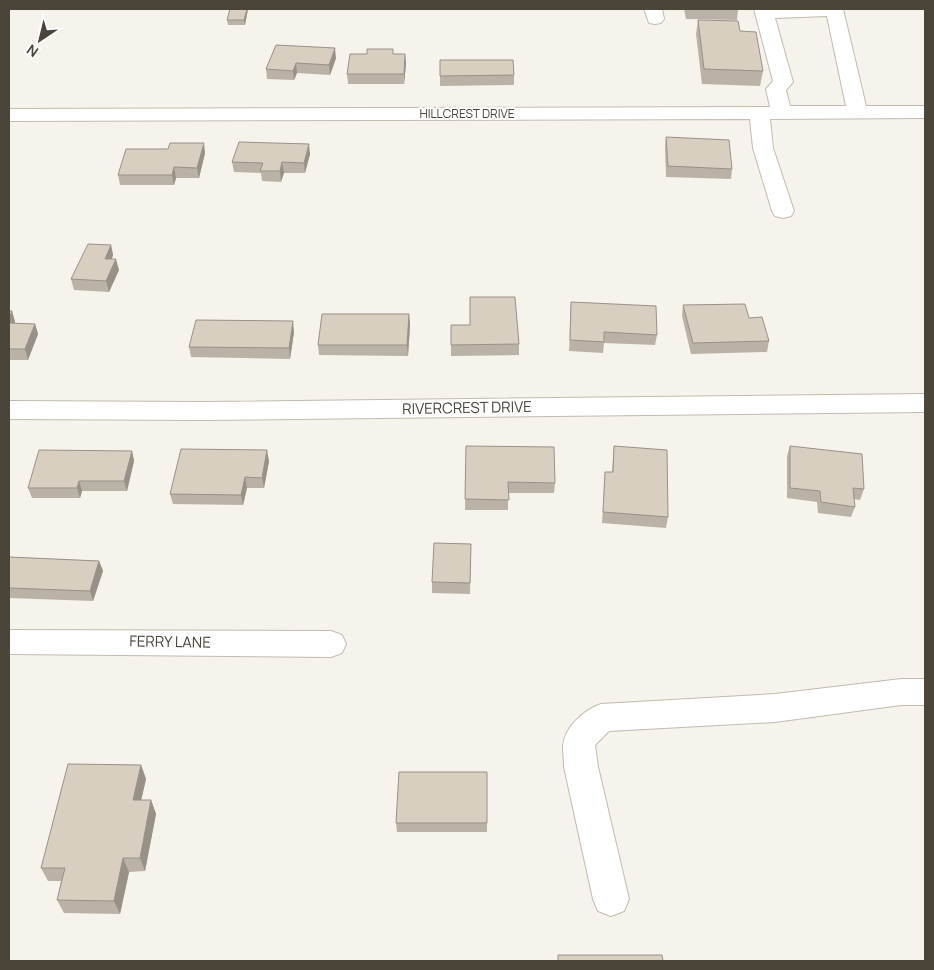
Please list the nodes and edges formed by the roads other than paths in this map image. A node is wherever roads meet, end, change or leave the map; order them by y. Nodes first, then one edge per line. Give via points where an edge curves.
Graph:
1 (834, 9) edge
2 (763, 11) edge
3 (925, 112) edge
4 (781, 113) junction
5 (858, 113) junction
6 (760, 114) junction
7 (9, 115) edge
8 (783, 211) dead end
9 (925, 403) edge
10 (9, 410) edge
11 (9, 642) edge
12 (331, 644) dead end
13 (925, 692) edge
14 (611, 899) dead end

1 - 2 street
1 - 5 street
2 - 4 street via 783,82 776,89
3 - 5 street, HILLCREST DRIVE
4 - 5 street, HILLCREST DRIVE
4 - 6 street, HILLCREST DRIVE
6 - 7 street, HILLCREST DRIVE
6 - 8 street via 763,148
9 - 10 street, RIVERCREST DRIVE
11 - 12 street, FERRY LANE
13 - 14 street via 901,692 775,708 602,718 584,735 579,746 581,768

